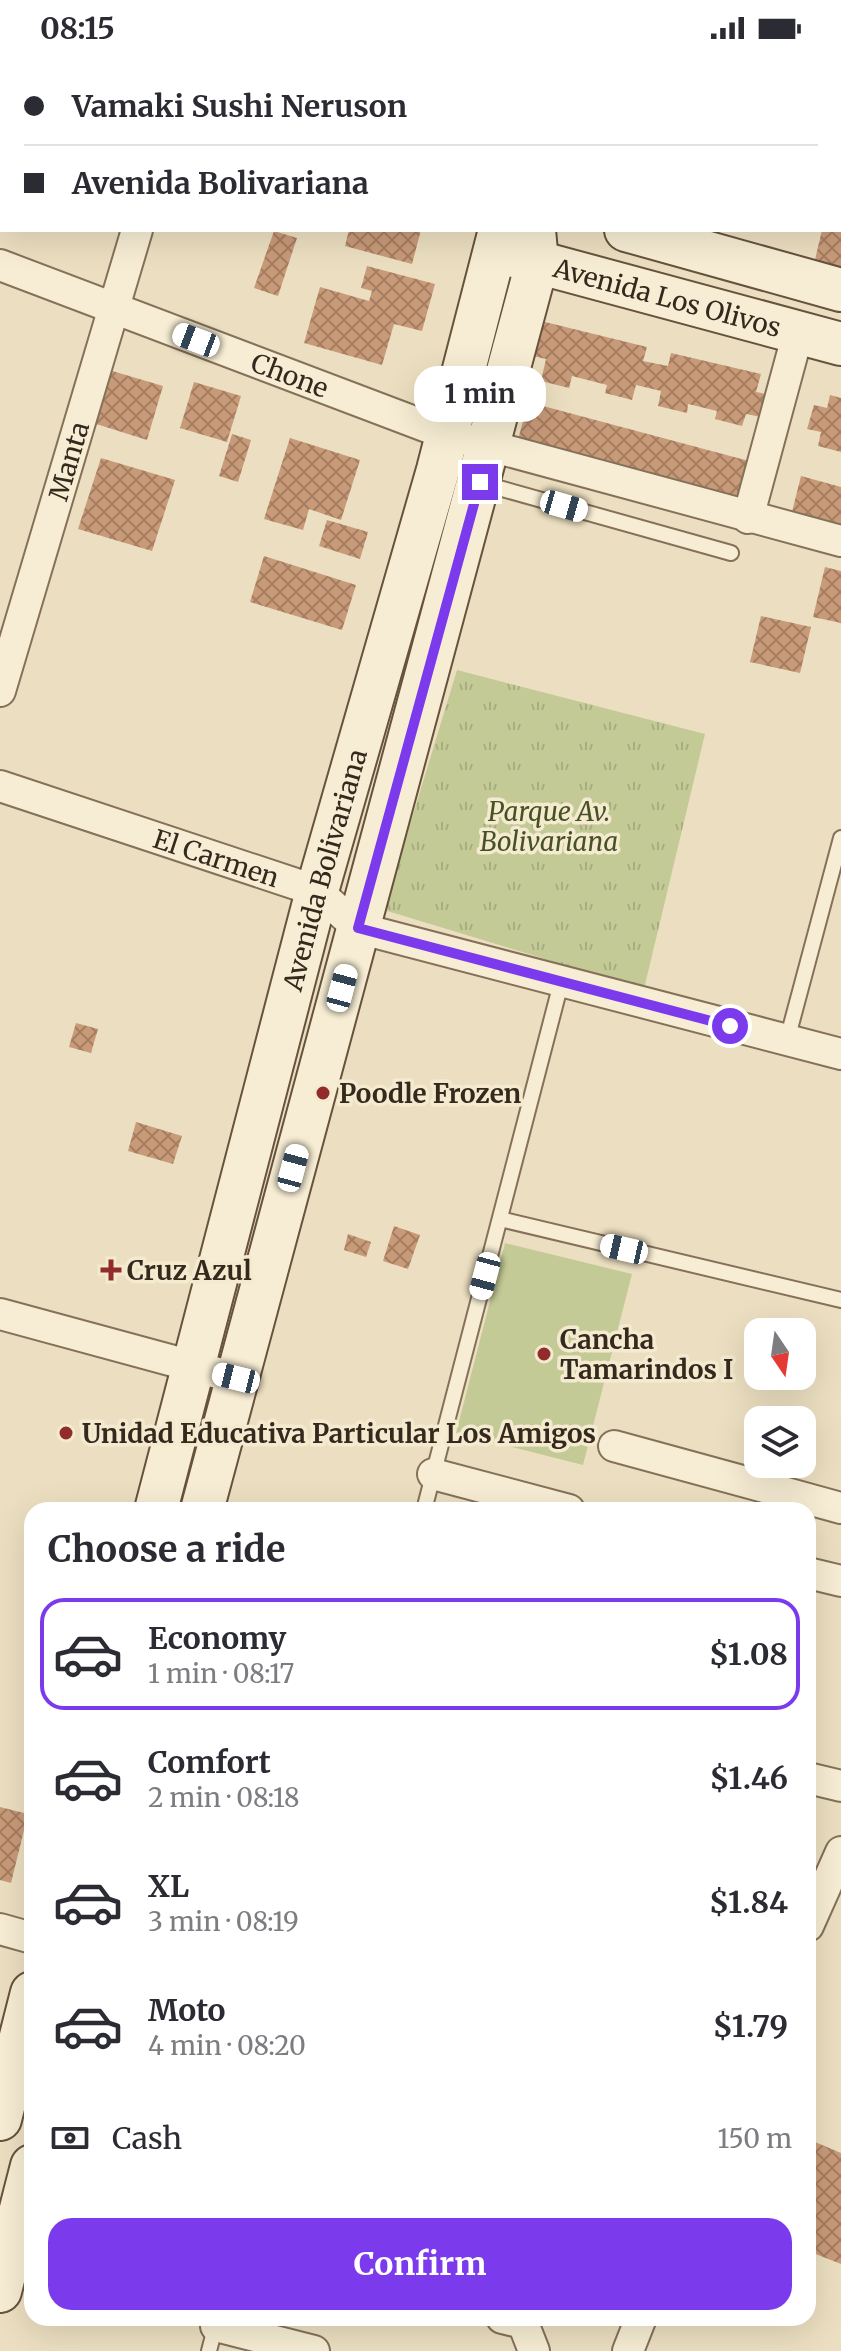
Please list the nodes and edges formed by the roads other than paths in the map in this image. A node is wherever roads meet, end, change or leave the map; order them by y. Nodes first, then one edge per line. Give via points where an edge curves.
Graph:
1 (136, 232) edge
2 (641, 232) edge
3 (498, 240) edge
4 (722, 243) edge
5 (536, 247) edge
6 (0, 265) edge
7 (841, 290) edge
8 (113, 308) junction
9 (798, 333) junction
10 (841, 344) edge
11 (462, 464) junction
12 (748, 518) junction
13 (841, 541) edge
14 (731, 553) dead end
15 (0, 691) edge
16 (0, 786) edge
17 (841, 838) edge
18 (317, 891) junction
19 (358, 928) junction
20 (561, 983) junction
21 (787, 1040) junction
22 (841, 1054) edge
23 (500, 1219) junction
24 (841, 1300) edge
25 (0, 1314) edge
26 (193, 1366) junction
27 (236, 1378) junction
28 (614, 1446) dead end
29 (433, 1474) junction
30 (158, 1502) edge
31 (204, 1502) edge
32 (426, 1502) edge
33 (539, 1502) edge
34 (841, 1508) edge
35 (816, 1575) edge
36 (841, 1581) edge
37 (816, 1780) edge
38 (841, 1786) edge
39 (841, 1852) edge
40 (816, 1908) edge
41 (0, 1929) edge
42 (24, 1936) edge
43 (24, 2024) edge
44 (0, 2119) edge
45 (24, 2197) edge
46 (0, 2291) edge
47 (524, 2326) edge
48 (638, 2326) edge
49 (214, 2332) edge
50 (314, 2351) edge
51 (534, 2351) edge
52 (628, 2351) edge

1 - 8 street, Manta
2 - 4 street, Avenida Los Olivos
3 - 5 street, Avenida Los Olivos
3 - 11 street, Avenida Bolivariana
4 - 7 street, Avenida Los Olivos
5 - 9 street, Avenida Los Olivos
5 - 11 street, Avenida Bolivariana
6 - 8 street, Chone
8 - 11 street, Chone
8 - 15 street, Manta
9 - 10 street, Avenida Los Olivos
9 - 12 street
11 - 12 street, Chone
11 - 14 lane
11 - 18 street, Avenida Bolivariana
11 - 19 street, Avenida Bolivariana
12 - 13 street, Chone
16 - 18 street, El Carmen
17 - 21 lane
18 - 19 street, El Carmen
18 - 26 street, Avenida Bolivariana
19 - 20 street, El Carmen
19 - 27 street, Avenida Bolivariana
20 - 21 street, El Carmen
20 - 23 lane
21 - 22 street, El Carmen
23 - 24 lane
23 - 29 lane
25 - 26 street
26 - 27 street
26 - 30 street, Avenida Bolivariana
27 - 31 street, Avenida Bolivariana
28 - 34 street
29 - 32 lane
29 - 33 street
35 - 36 street
37 - 38 street
39 - 40 street
41 - 42 street
43 - 44 street
45 - 46 street
47 - 51 street
48 - 52 street
49 - 50 street

